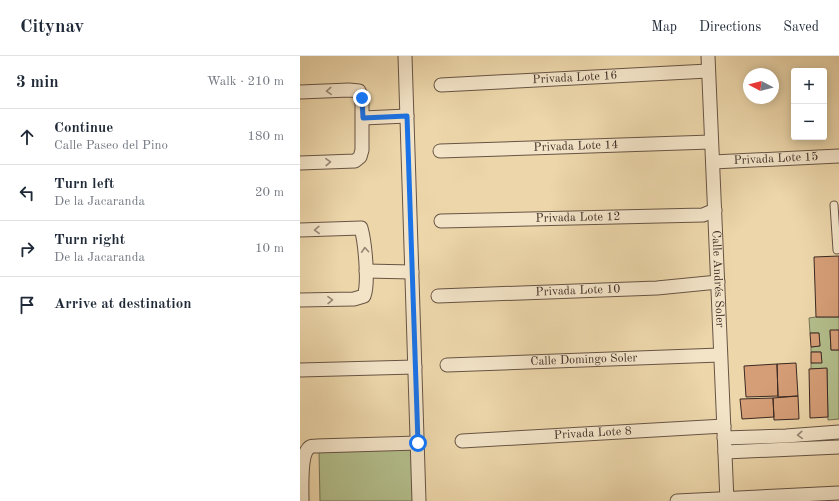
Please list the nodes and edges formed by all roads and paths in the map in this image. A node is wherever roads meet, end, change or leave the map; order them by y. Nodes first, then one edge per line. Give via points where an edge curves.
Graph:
1 (405, 56) edge
2 (708, 56) edge
3 (708, 71) junction
4 (441, 85) dead end
5 (300, 92) edge
6 (407, 116) junction
7 (363, 118) junction
8 (711, 142) junction
9 (440, 151) dead end
10 (839, 156) edge
11 (712, 162) junction
12 (300, 163) edge
13 (834, 205) dead end
14 (714, 210) junction
15 (441, 221) dead end
16 (300, 230) edge
17 (837, 250) dead end
18 (366, 271) junction
19 (412, 272) junction
20 (718, 282) junction
21 (438, 296) dead end
22 (300, 300) edge
23 (720, 355) junction
24 (448, 365) dead end
25 (415, 367) junction
26 (300, 370) edge
27 (724, 432) junction
28 (839, 432) edge
29 (462, 441) dead end
30 (418, 443) junction
31 (839, 447) edge
32 (725, 452) junction
33 (839, 493) edge
34 (727, 500) edge
35 (302, 501) edge
36 (419, 501) edge
37 (677, 501) edge

1 - 6 street
2 - 3 street, Calle Andrés Soler
3 - 4 street, Privada Lote 16
3 - 8 street, Calle Andrés Soler
7 -> 5 street via 359,91
6 - 7 street
6 - 19 street
12 -> 7 street via 355,161 360,157 362,150
8 - 9 street, Privada Lote 14
8 - 11 street, Calle Andrés Soler
10 - 11 street, Privada Lote 15
11 - 14 street, Calle Andrés Soler
13 - 17 lane
14 - 15 street, Privada Lote 12 via 703,215
14 - 20 street, Calle Andrés Soler
18 -> 16 street via 361,228
18 - 19 street
22 -> 18 street via 354,299 364,296
19 - 25 street
20 - 21 street, Privada Lote 10 via 657,288
20 - 23 street, Calle Andrés Soler
23 - 24 street, Calle Domingo Soler
23 - 27 street, Calle Andrés Soler
25 - 26 street
25 - 30 street
28 -> 27 street, Privada Lote 8 via 786,436
27 - 29 street, Privada Lote 8
27 - 32 street, Calle Andrés Soler
30 - 35 street via 310,446 302,456
30 - 36 street
31 - 32 street
32 - 34 street, Calle Andrés Soler
33 - 34 street
34 - 37 street

